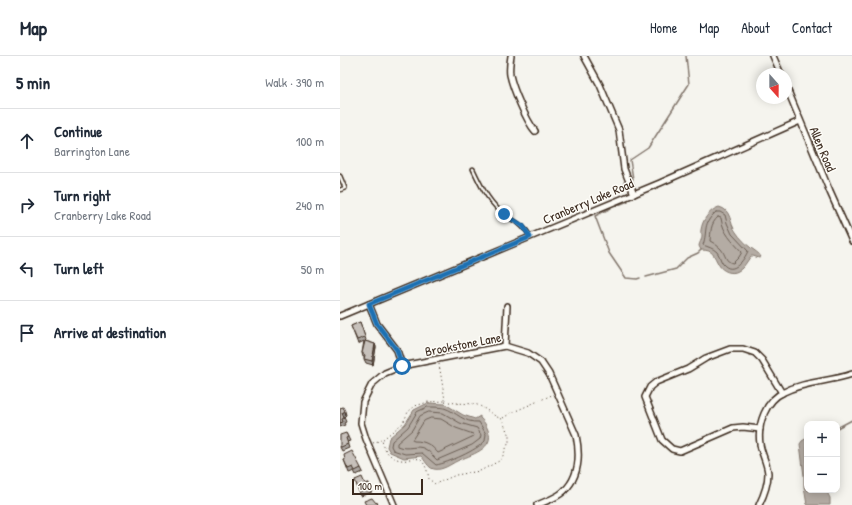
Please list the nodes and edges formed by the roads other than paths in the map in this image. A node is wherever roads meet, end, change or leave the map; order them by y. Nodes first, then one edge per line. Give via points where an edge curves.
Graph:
1 (511, 56) edge
2 (584, 56) edge
3 (774, 56) edge
4 (779, 68) edge
5 (792, 101) edge
6 (800, 121) junction
7 (535, 130) dead end
8 (473, 169) dead end
9 (340, 176) edge
10 (340, 190) edge
11 (634, 194) junction
12 (530, 237) junction
13 (852, 241) edge
14 (369, 304) junction
15 (507, 306) dead end
16 (340, 316) edge
17 (505, 346) junction
18 (402, 366) junction
19 (852, 374) edge
20 (782, 392) junction
21 (760, 429) junction
22 (394, 505) edge
23 (537, 505) edge
24 (759, 505) edge

1 - 7 street via 510,74 513,86
2 - 11 street via 600,85 619,130 624,169
3 - 4 street
5 - 6 street, Allen Road
6 - 11 street, Cranberry Lake Road
6 - 13 street, Allen Road
8 - 12 lane via 482,189 494,205 523,226
9 - 10 lane via 345,188
11 - 12 street, Cranberry Lake Road
12 - 14 street, Cranberry Lake Road
14 - 16 street, Cranberry Lake Road
14 - 18 street via 377,324 397,350
15 - 17 street
17 - 18 street, Brookstone Lane
17 - 23 street, Brookstone Lane via 528,353 541,362 549,374 576,436 576,474 565,491
18 - 22 street, Brookstone Lane via 385,373 372,384 362,402 361,422 368,445
19 - 20 street via 797,386
20 - 21 street via 769,404 762,417
20 - 21 street via 755,353 744,349 730,349 656,382 650,387 645,398 662,440 672,449 680,451 733,428 743,426
21 - 24 street via 760,444 768,473

